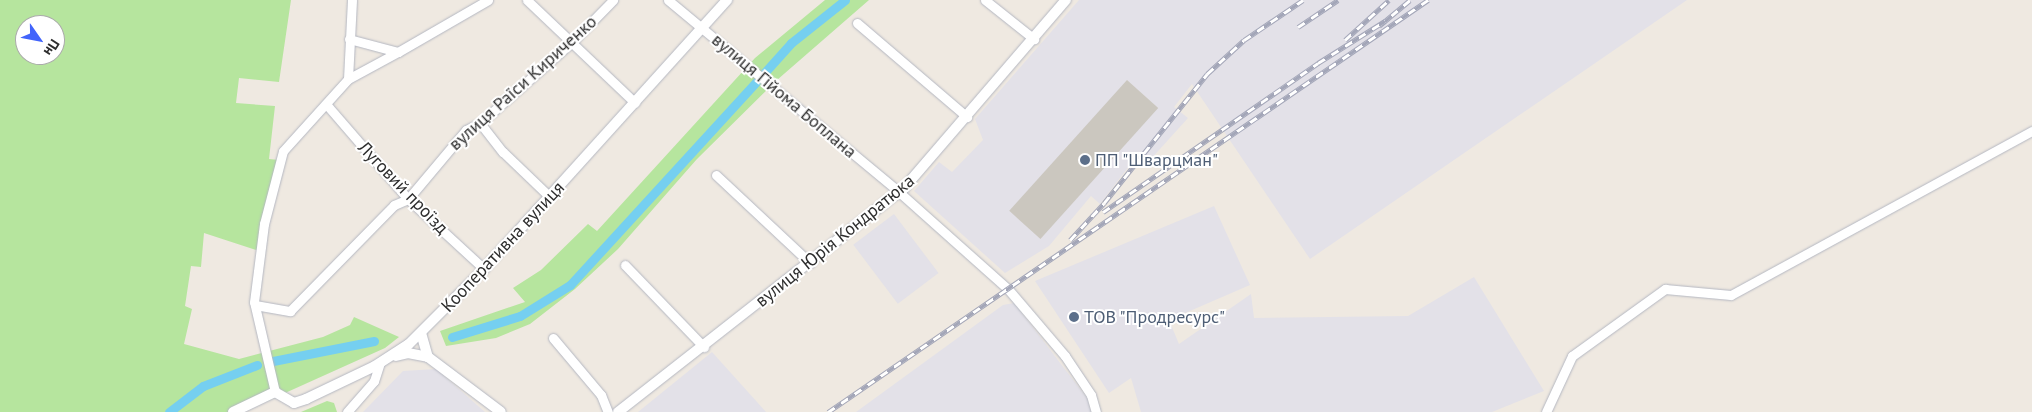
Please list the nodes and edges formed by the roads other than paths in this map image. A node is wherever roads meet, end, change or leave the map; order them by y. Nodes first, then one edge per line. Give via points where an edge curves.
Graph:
1 (352, 0) edge
2 (488, 0) edge
3 (527, 0) edge
4 (613, 0) edge
5 (668, 0) edge
6 (727, 0) edge
7 (985, 0) edge
8 (1066, 0) edge
9 (857, 23) dead end
10 (703, 28) junction
11 (349, 38) junction
12 (1034, 39) junction
13 (572, 42) junction
14 (398, 52) junction
15 (348, 79) junction
16 (635, 103) junction
17 (326, 104) junction
18 (967, 117) junction
19 (480, 123) junction
20 (2032, 131) edge
21 (716, 175) dead end
22 (899, 192) junction
23 (550, 197) junction
24 (408, 199) junction
25 (810, 263) junction
26 (625, 264) dead end
27 (484, 269) junction
28 (255, 305) junction
29 (421, 333) junction
30 (553, 338) dead end
31 (704, 347) junction
32 (392, 357) junction
33 (428, 357) junction
34 (380, 363) junction
35 (276, 392) junction
36 (233, 412) edge
37 (347, 412) edge
38 (501, 412) edge
39 (608, 412) edge
40 (618, 412) edge
41 (1096, 412) edge
42 (1546, 412) edge

1 - 11 street
2 - 14 street
3 - 13 street
4 - 13 street, вулиця Раїси Кириченко
5 - 10 street, вулиця Гійома Боплана
6 - 10 street, Кооперативна вулиця
7 - 12 street
8 - 12 street, вулиця Юрія Кондратюка
9 - 18 street
10 - 16 street, Кооперативна вулиця
10 - 22 street, вулиця Гійома Боплана
11 - 14 street
11 - 15 street
12 - 18 street, вулиця Юрія Кондратюка
13 - 16 street
13 - 19 street, вулиця Раїси Кириченко
14 - 15 street
15 - 17 street
16 - 23 street, Кооперативна вулиця
17 - 24 street, Луговий проїзд
17 - 28 street via 284,151 264,224
18 - 22 street, вулиця Юрія Кондратюка
19 - 23 street
19 - 24 street, вулиця Раїси Кириченко via 466,130
20 - 42 street via 1731,294 1665,289 1572,356
21 - 25 street
22 - 25 street, вулиця Юрія Кондратюка
22 - 41 street, вулиця Гійома Боплана via 1022,305 1065,356 1091,395
23 - 27 street, Кооперативна вулиця
24 - 27 street, Луговий проїзд
24 - 28 street, вулиця Раїси Кириченко via 394,205 290,311
25 - 31 street, вулиця Юрія Кондратюка
26 - 31 street
27 - 29 street, Кооперативна вулиця
28 - 35 street
29 - 32 street, Кооперативна вулиця
29 - 33 street
30 - 39 street via 601,395
31 - 40 street, вулиця Юрія Кондратюка
32 - 33 street via 408,353
32 - 34 street, Кооперативна вулиця
33 - 38 street
34 - 35 street, Кооперативна вулиця via 294,403
34 - 37 street via 374,381
35 - 36 street

